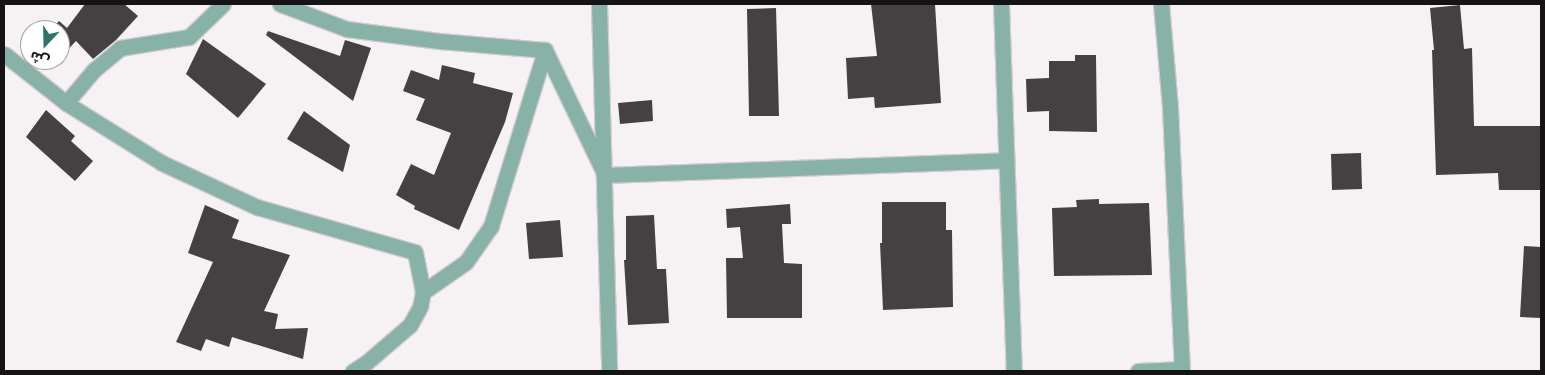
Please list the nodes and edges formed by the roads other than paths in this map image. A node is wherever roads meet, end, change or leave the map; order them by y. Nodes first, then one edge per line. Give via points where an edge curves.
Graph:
1 (223, 4) edge
2 (280, 4) edge
3 (599, 4) edge
4 (1001, 4) edge
5 (1161, 4) edge
6 (544, 50) junction
7 (4, 54) edge
8 (66, 103) junction
9 (1006, 160) junction
10 (605, 175) junction
11 (423, 292) junction
12 (1182, 370) edge
13 (353, 371) edge
14 (609, 371) edge
15 (1014, 371) edge
16 (1138, 371) edge

1 - 8 street via 189,37 120,48 94,70
2 - 6 street via 347,29
3 - 10 street
4 - 9 street
5 - 12 street via 1170,107
6 - 10 street
6 - 11 street via 491,226 466,262
7 - 8 street
8 - 11 street via 162,163 257,207 415,252
9 - 10 street
9 - 15 street
10 - 14 street
11 - 13 street via 420,307 410,325
12 - 16 street

